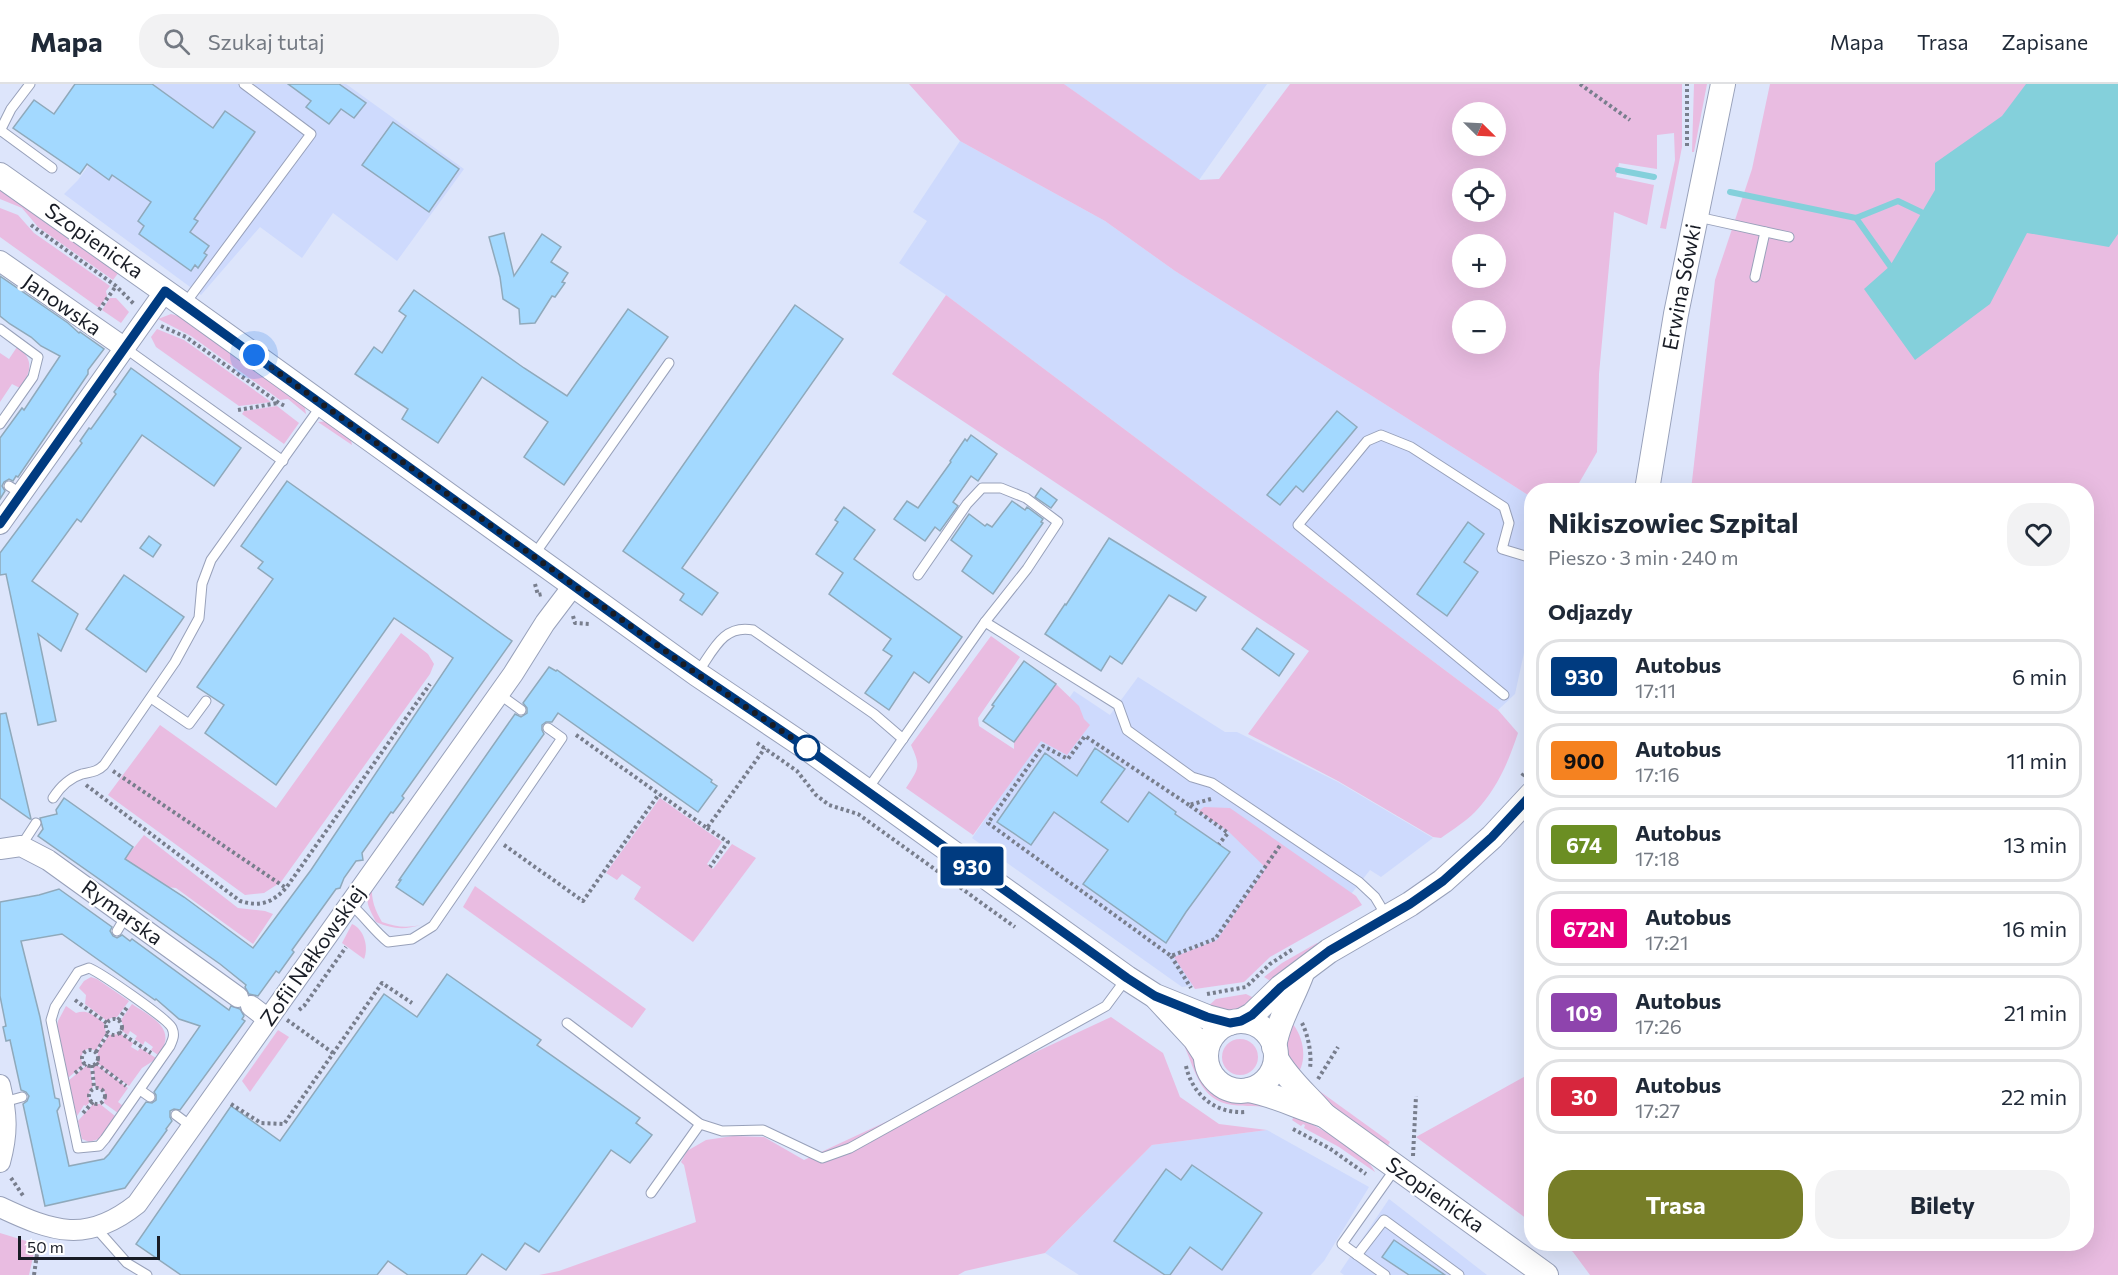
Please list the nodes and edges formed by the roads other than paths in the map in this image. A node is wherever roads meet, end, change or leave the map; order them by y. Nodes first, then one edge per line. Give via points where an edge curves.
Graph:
1 (30, 84) edge
2 (244, 84) edge
3 (1723, 84) edge
4 (0, 130) edge
5 (52, 168) dead end
6 (0, 175) edge
7 (1695, 217) junction
8 (1765, 232) junction
9 (1789, 237) dead end
10 (0, 261) edge
11 (1755, 277) dead end
12 (165, 291) junction
13 (184, 305) junction
14 (0, 329) edge
15 (125, 348) junction
16 (669, 363) dead end
17 (322, 404) junction
18 (0, 424) edge
19 (283, 461) junction
20 (1648, 483) edge
21 (0, 524) edge
22 (1524, 556) edge
23 (532, 557) junction
24 (918, 575) dead end
25 (573, 586) junction
26 (985, 622) junction
27 (697, 674) junction
28 (499, 694) junction
29 (1504, 695) dead end
30 (151, 698) junction
31 (206, 701) dead end
32 (521, 710) dead end
33 (550, 730) road end
34 (903, 739) junction
35 (866, 791) junction
36 (53, 798) dead end
37 (1524, 803) edge
38 (36, 823) dead end
39 (21, 846) junction
40 (0, 849) edge
41 (349, 903) junction
42 (1387, 917) junction
43 (97, 959) dead end
44 (91, 969) junction
45 (1302, 973) junction
46 (1127, 978) junction
47 (1155, 996) junction
48 (277, 1019) junction
49 (1236, 1022) junction
50 (567, 1023) dead end
51 (1275, 1053) junction
52 (1206, 1056) junction
53 (65, 1087) junction
54 (54, 1090) dead end
55 (1249, 1090) junction
56 (139, 1092) junction
57 (9, 1094) edge
58 (150, 1097) dead end
59 (176, 1115) dead end
60 (1324, 1115) junction
61 (700, 1125) junction
62 (192, 1127) junction
63 (1405, 1162) junction
64 (6, 1170) edge
65 (651, 1193) dead end
66 (0, 1207) edge
67 (96, 1228) junction
68 (1357, 1255) junction
69 (147, 1275) edge
70 (1385, 1275) edge
71 (1459, 1275) edge
72 (1546, 1275) edge

1 - 4 lane
2 - 13 lane via 311,134
3 - 7 street, Erwina Sówki
4 - 5 lane
6 - 12 street, Szopienicka
7 - 8 lane
7 - 20 street, Erwina Sówki
8 - 9 lane
8 - 11 lane
10 - 15 street, Janowska via 13,278
12 - 13 street, Szopienicka
12 - 15 street
13 - 17 street, Szopienicka
14 - 18 lane via 38,357 33,377
15 - 19 lane
15 - 21 street via 15,490
16 - 23 lane
17 - 19 lane
17 - 23 street, Szopienicka
19 - 30 lane via 212,560 202,584 199,618
22 - 29 lane via 1502,549 1509,523 1504,507 1411,447 1381,435 1367,441 1298,525
23 - 25 street, Szopienicka
24 - 26 lane via 967,504 982,489 1001,488 1026,498 1058,522
25 - 27 street, Szopienicka
25 - 28 street, Zofii Nałkowskiej
26 - 34 lane
26 - 42 lane via 1118,705 1127,730 1192,777 1212,783 1359,882 1375,897
27 - 34 lane via 725,634 741,627 753,630 874,714
27 - 35 street, Szopienicka
28 - 32 lane
28 - 41 street, Zofii Nałkowskiej
30 - 31 lane via 189,724
30 - 36 lane via 104,765 62,784
33 - 41 lane via 562,738 432,926 412,939 388,942
34 - 35 lane
35 - 46 street, Szopienicka
37 - 42 street via 1453,873
38 - 39 lane
39 - 40 street
39 - 48 street, Rymarska via 48,860 121,923
41 - 48 street, Zofii Nałkowskiej
42 - 45 street via 1329,951
43 - 44 lane
44 - 53 lane via 78,972 51,1020
44 - 56 lane via 171,1026 174,1036 170,1046
45 - 49 street via 1252,1015
45 - 51 street via 1277,1032
46 - 47 street, Szopienicka
46 - 61 lane via 1106,1006 850,1148 822,1158 763,1130 722,1131
47 - 49 street, Szopienicka via 1207,1017
47 - 52 street, Szopienicka
48 - 62 street, Zofii Nałkowskiej
49 - 51 street via 1262,1028
49 - 52 street via 1212,1036
50 - 61 lane
51 - 55 street via 1267,1079
51 - 60 street, Szopienicka via 1281,1069
52 - 55 street via 1219,1084 1228,1089
53 - 54 lane
53 - 56 lane via 78,1148 99,1146
55 - 60 street, Szopienicka
56 - 58 lane
57 - 64 street
59 - 62 lane
60 - 63 street, Szopienicka
61 - 65 lane
62 - 67 street, Zofii Nałkowskiej via 137,1204 116,1220
63 - 68 lane via 1342,1244
63 - 72 street, Szopienicka
66 - 67 street, Zofii Nałkowskiej via 54,1228
67 - 69 lane via 127,1263
68 - 70 lane
68 - 71 lane via 1384,1220

